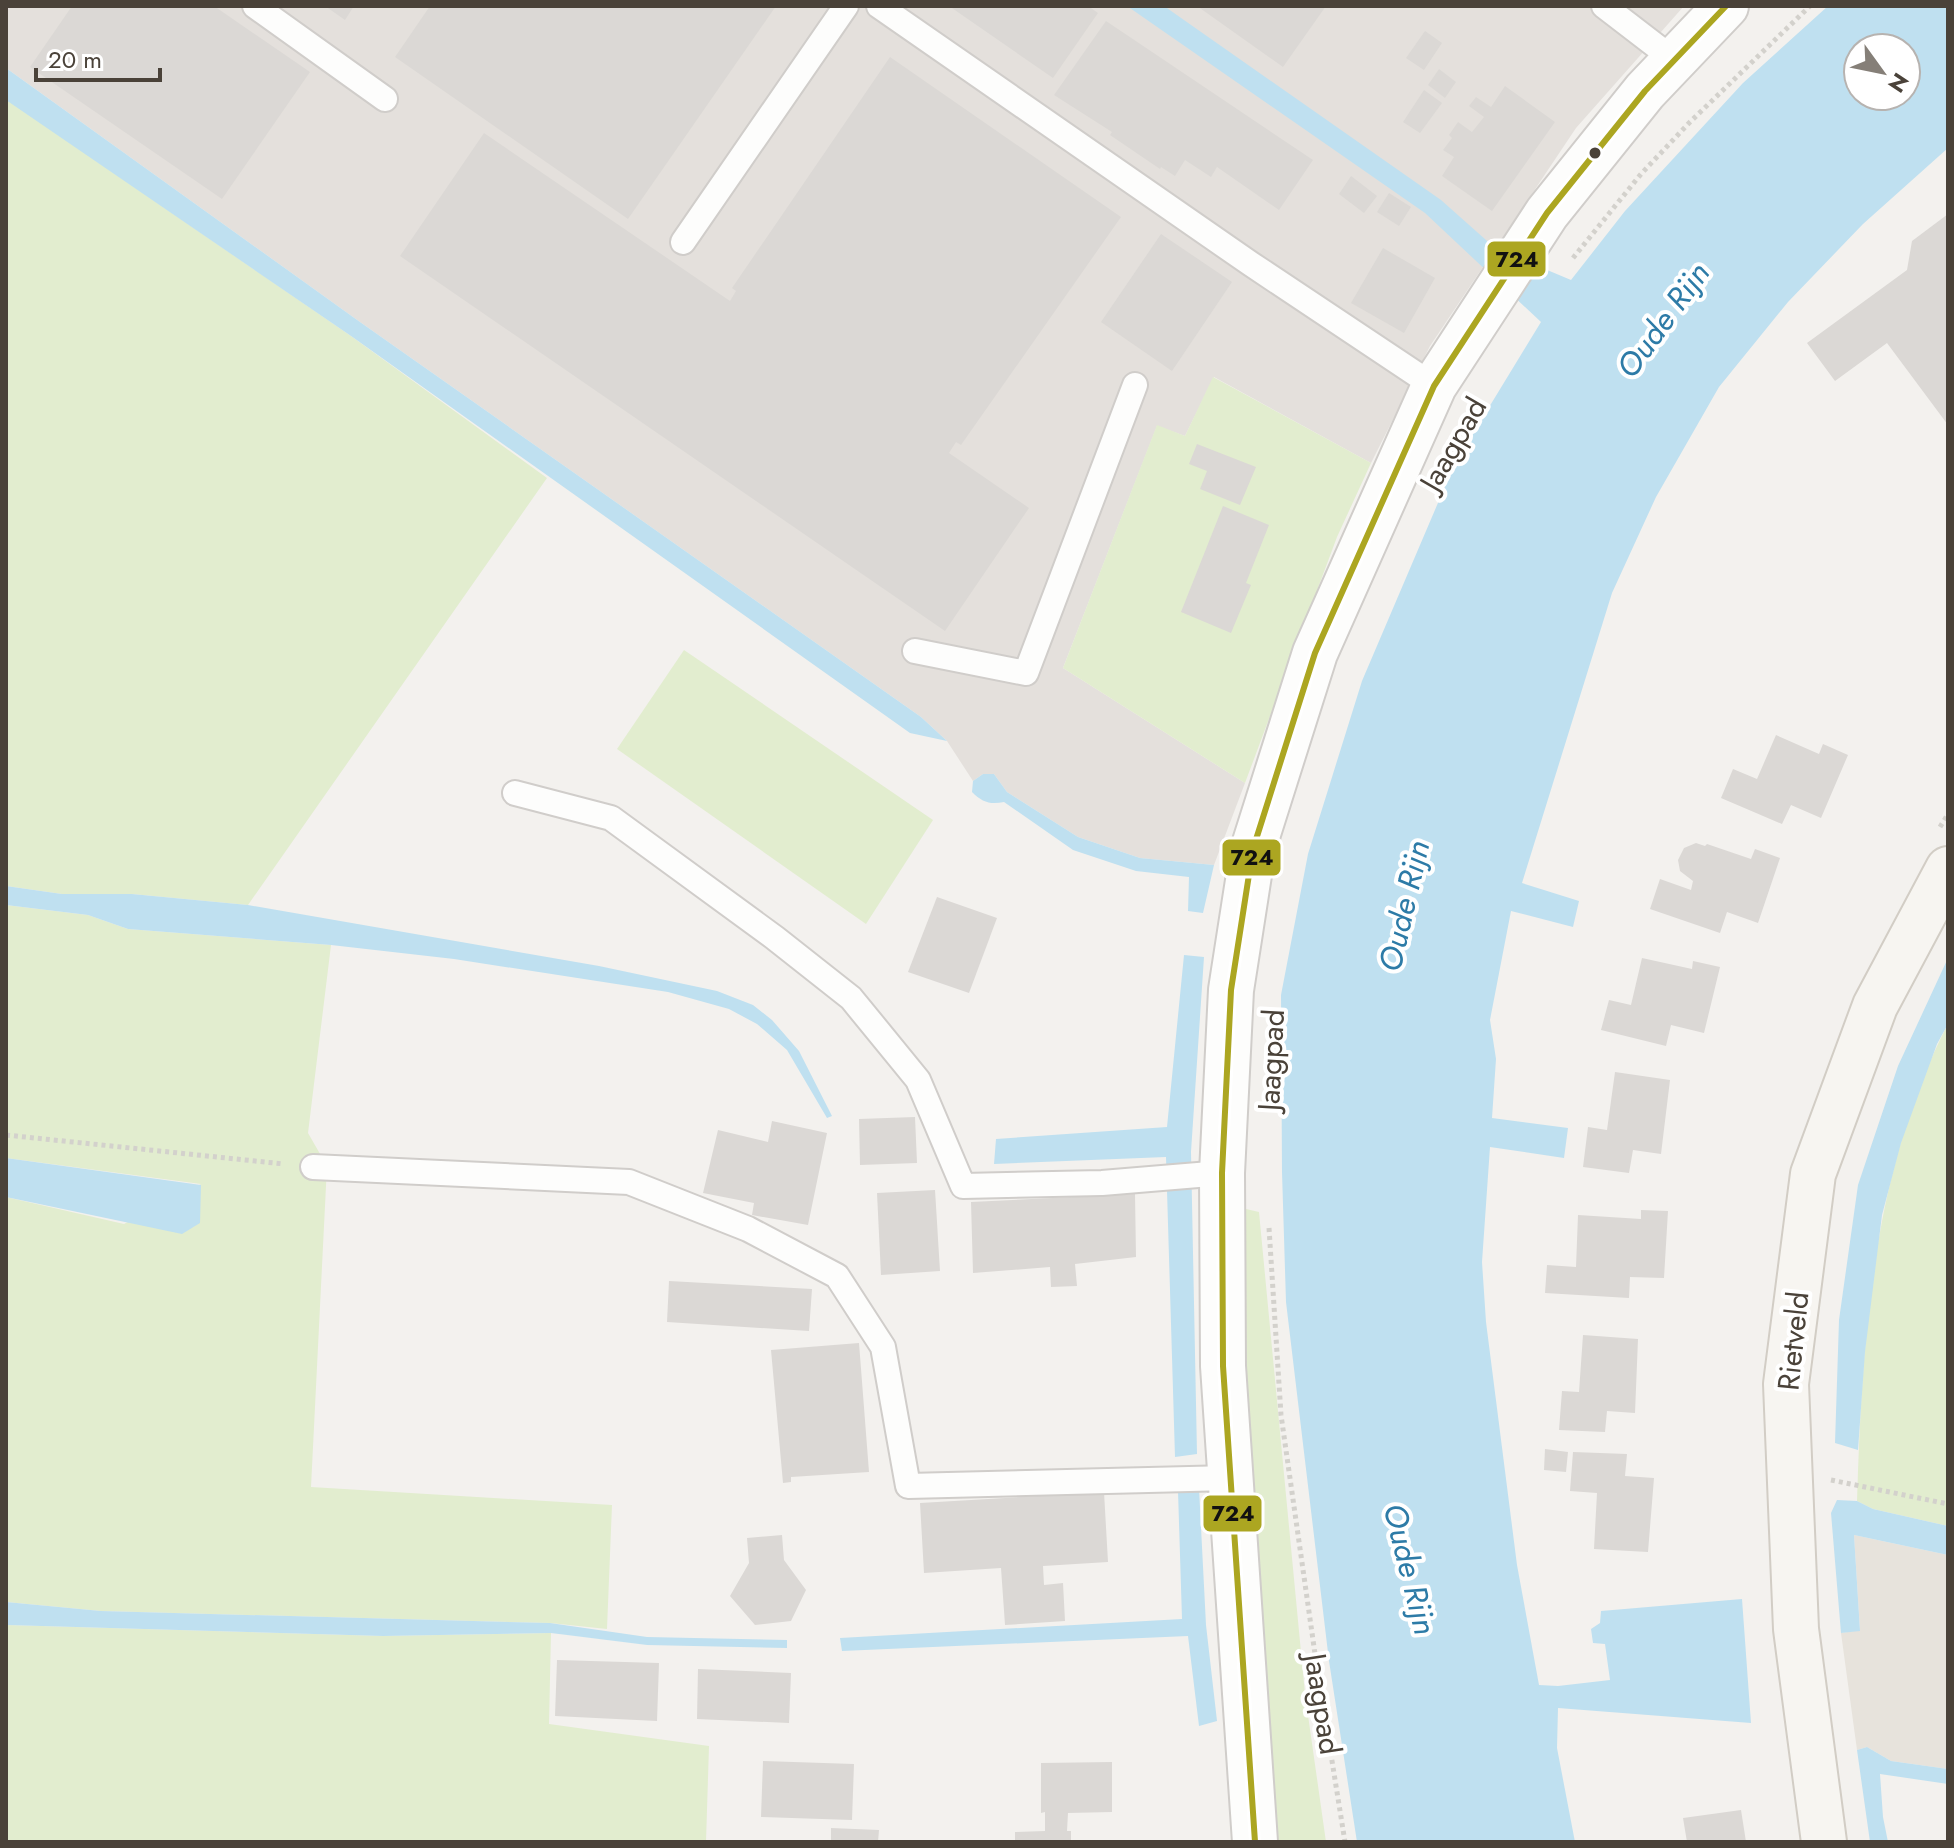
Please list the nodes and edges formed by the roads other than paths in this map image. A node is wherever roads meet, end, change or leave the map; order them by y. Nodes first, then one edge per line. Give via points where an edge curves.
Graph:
1 (255, 6) edge
2 (846, 6) edge
3 (879, 6) edge
4 (1604, 6) edge
5 (1726, 6) edge
6 (1673, 59) junction
7 (385, 99) dead end
8 (683, 242) dead end
9 (1135, 385) dead end
10 (1434, 386) junction
11 (915, 651) dead end
12 (515, 793) dead end
13 (1948, 869) edge
14 (313, 1167) road end
15 (1211, 1174) junction
16 (1230, 1478) junction
17 (1255, 1842) edge
18 (1824, 1842) edge

1 - 7 lane
2 - 8 lane
3 - 10 lane
4 - 6 lane
5 - 6 street
6 - 10 street via 1596,149
9 - 11 lane via 1026,673
10 - 15 street via 1315,653 1253,849
12 - 15 lane via 611,818 851,998 918,1080 963,1186
13 - 18 main road, Rietveld via 1875,1006 1813,1174 1786,1384 1796,1629
14 - 16 lane via 629,1182 748,1229 837,1276 883,1347 908,1486
15 - 16 street
16 - 17 street

